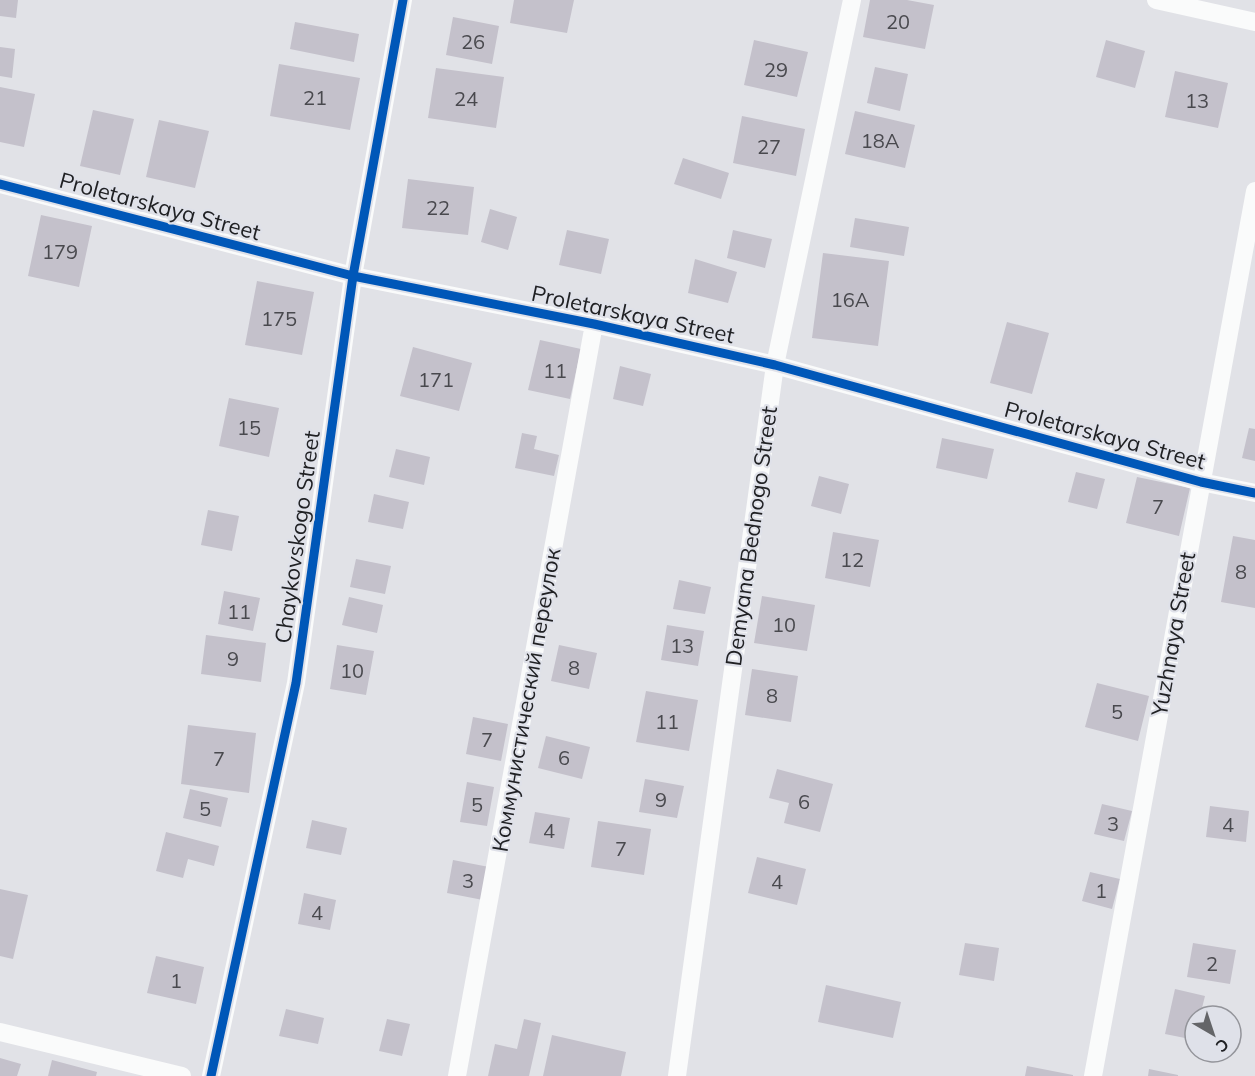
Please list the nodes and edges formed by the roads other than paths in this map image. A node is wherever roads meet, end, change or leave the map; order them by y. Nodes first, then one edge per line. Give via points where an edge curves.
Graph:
1 (403, 0) edge
2 (852, 0) edge
3 (1156, 0) edge
4 (1255, 22) edge
5 (0, 184) edge
6 (1255, 191) edge
7 (353, 276) junction
8 (594, 324) junction
9 (775, 365) junction
10 (1201, 482) junction
11 (1255, 494) edge
12 (0, 1032) edge
13 (182, 1076) edge
14 (212, 1076) edge
15 (457, 1076) edge
16 (677, 1076) edge
17 (1093, 1076) edge

1 - 7 street, Chaykovskogo Street
2 - 9 street, Demyana Bednogo Street
3 - 4 street
5 - 7 street, Proletarskaya Street
6 - 10 street, Yuzhnaya Street
7 - 8 street, Proletarskaya Street
7 - 14 street, Chaykovskogo Street via 296,683
8 - 9 street, Proletarskaya Street
8 - 15 street, Коммунистический переулок
9 - 10 street, Proletarskaya Street
9 - 16 street, Demyana Bednogo Street
10 - 11 street, Proletarskaya Street
10 - 17 street, Yuzhnaya Street
12 - 13 street

